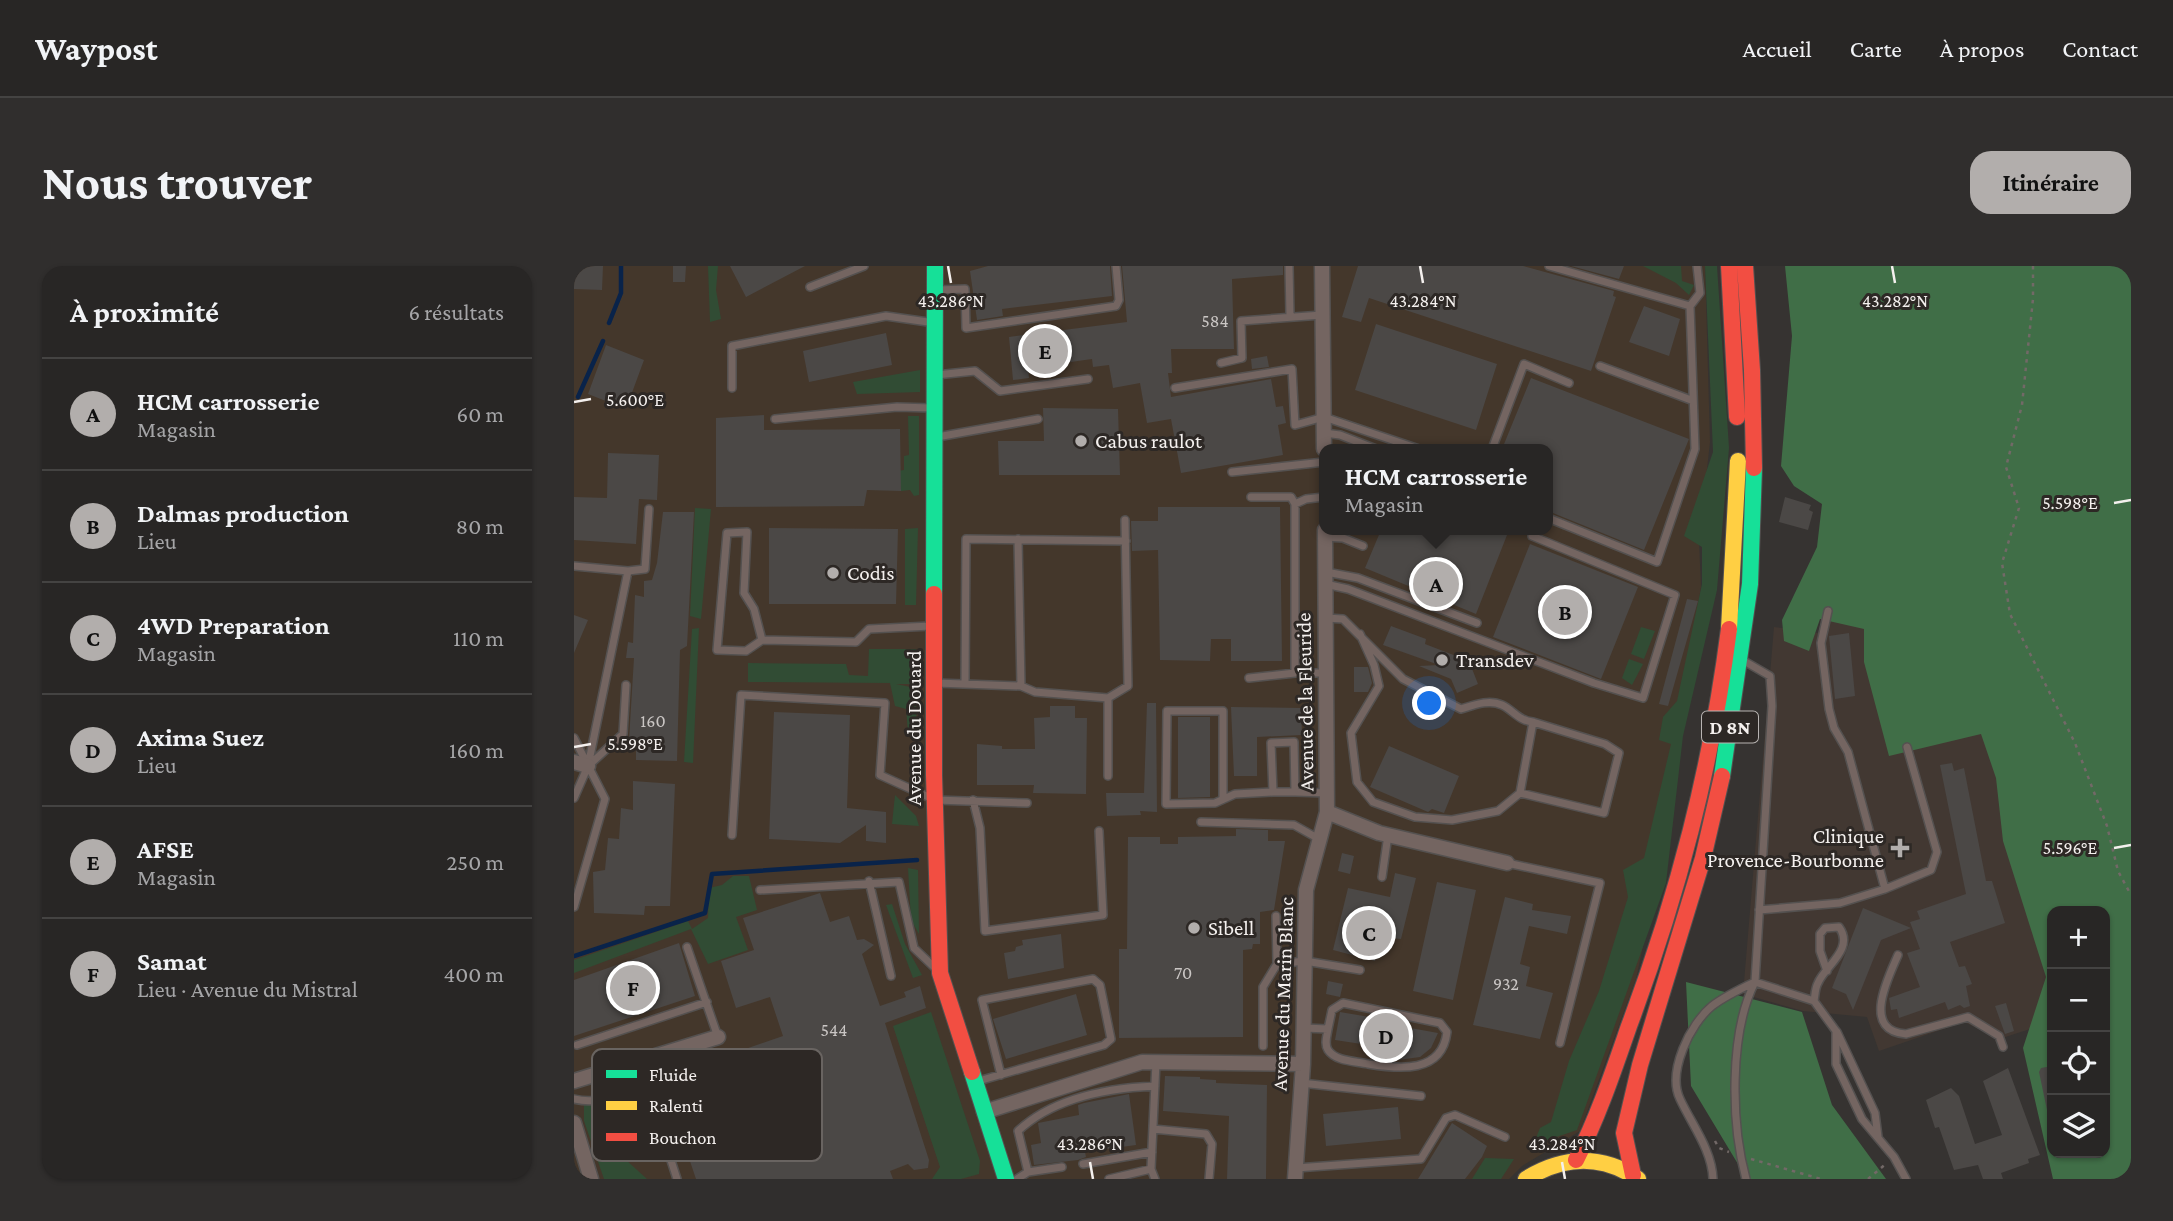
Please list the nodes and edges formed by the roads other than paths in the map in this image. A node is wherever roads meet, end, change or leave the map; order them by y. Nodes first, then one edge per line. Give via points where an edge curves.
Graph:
1 (864, 266) edge
2 (935, 266) edge
3 (1116, 266) edge
4 (1289, 266) edge
5 (1322, 266) edge
6 (1549, 266) edge
7 (1697, 266) edge
8 (1729, 266) edge
9 (1745, 266) edge
10 (810, 287) dead end
11 (935, 290) junction
12 (1690, 306) junction
13 (1322, 314) junction
14 (1290, 316) junction
15 (936, 323) junction
16 (1221, 363) dead end
17 (1600, 366) dead end
18 (936, 375) junction
19 (1088, 379) dead end
20 (1569, 383) dead end
21 (732, 388) dead end
22 (1175, 388) dead end
23 (1691, 400) junction
24 (936, 408) junction
25 (1324, 417) junction
26 (775, 419) dead end
27 (1038, 419) dead end
28 (937, 436) junction
29 (1327, 444) edge
30 (1328, 444) edge
31 (1363, 444) edge
32 (1404, 444) edge
33 (1494, 444) edge
34 (1319, 463) edge
35 (1231, 472) dead end
36 (1251, 497) dead end
37 (1319, 498) edge
38 (1295, 505) junction
39 (649, 509) dead end
40 (1125, 520) dead end
41 (1553, 520) edge
42 (1325, 535) edge
43 (1332, 535) edge
44 (1532, 536) dead end
45 (1018, 539) junction
46 (1126, 541) junction
47 (1363, 545) dead end
48 (574, 566) edge
49 (628, 571) junction
50 (1325, 578) junction
51 (1828, 611) dead end
52 (1325, 618) junction
53 (1477, 623) dead end
54 (936, 626) junction
55 (1360, 634) junction
56 (762, 640) junction
57 (1740, 659) junction
58 (1296, 673) junction
59 (1325, 673) junction
60 (1249, 678) dead end
61 (935, 683) junction
62 (965, 684) junction
63 (626, 685) dead end
64 (1021, 686) junction
65 (1108, 698) junction
66 (1533, 722) junction
67 (574, 738) edge
68 (1907, 747) dead end
69 (581, 764) edge
70 (1108, 776) dead end
71 (1273, 792) junction
72 (1295, 792) junction
73 (1327, 793) junction
74 (1520, 793) junction
75 (574, 798) edge
76 (935, 800) junction
77 (973, 800) junction
78 (1223, 800) junction
79 (1027, 803) dead end
80 (1327, 812) junction
81 (1201, 822) dead end
82 (1099, 831) dead end
83 (732, 835) dead end
84 (1388, 835) junction
85 (1321, 841) junction
86 (1507, 863) joint
87 (1382, 877) dead end
88 (869, 881) junction
89 (1885, 889) junction
90 (760, 890) dead end
91 (574, 906) edge
92 (1759, 910) junction
93 (1276, 916) dead end
94 (687, 947) dead end
95 (1898, 955) dead end
96 (1305, 961) junction
97 (1277, 964) junction
98 (1360, 970) dead end
99 (1827, 971) junction
100 (940, 974) junction
101 (891, 976) dead end
102 (1755, 982) junction
103 (1814, 1001) junction
104 (707, 1002) junction
105 (1303, 1028) junction
106 (1328, 1029) junction
107 (1836, 1031) junction
108 (718, 1037) joint
109 (1560, 1043) dead end
110 (577, 1045) dead end
111 (1263, 1046) dead end
112 (2003, 1046) dead end
113 (679, 1049) edge
114 (1157, 1062) junction
115 (1303, 1064) junction
116 (1001, 1075) junction
117 (592, 1076) edge
118 (574, 1081) edge
119 (975, 1083) junction
120 (1301, 1083) junction
121 (1155, 1086) junction
122 (1421, 1097) dead end
123 (574, 1098) edge
124 (592, 1103) edge
125 (984, 1112) junction
126 (574, 1123) edge
127 (1153, 1129) junction
128 (1505, 1137) dead end
129 (1878, 1138) junction
130 (577, 1143) edge
131 (1152, 1152) junction
132 (1576, 1160) junction
133 (671, 1161) edge
134 (1083, 1164) dead end
135 (1062, 1167) dead end
136 (1151, 1169) junction
137 (1028, 1172) junction
138 (1295, 1173) edge
139 (1005, 1177) edge
140 (1635, 1177) edge
141 (591, 1179) edge
142 (677, 1179) edge
143 (1109, 1179) edge
144 (1155, 1179) edge
145 (1209, 1179) edge
146 (1526, 1179) edge
147 (1713, 1179) edge
148 (1746, 1179) edge
149 (1906, 1179) edge

1 - 10 lane
2 - 11 main road, Avenue du Douard
3 - 11 lane via 1116,306 966,328 965,289
4 - 14 lane
5 - 13 street
6 - 12 lane
7 - 12 lane via 1700,293
8 - 132 main road, D 8N via 1738,477 1725,643 1704,783 1673,900 1593,1127
9 - 57 main road, D 8N via 1754,478 1750,584
11 - 15 main road, Avenue du Douard
12 - 23 lane
13 - 14 lane
13 - 25 street
14 - 16 lane via 1241,321 1242,358
15 - 18 main road, Avenue du Douard
15 - 21 lane via 886,316 732,346
17 - 23 lane
18 - 19 lane via 975,371 1000,391
18 - 24 main road, Avenue du Douard
20 - 33 lane via 1524,364
22 - 25 lane via 1293,369 1294,425
23 - 41 lane via 1695,449 1657,562
24 - 26 lane via 897,407
24 - 28 main road, Avenue du Douard
25 - 29 street
25 - 32 lane
27 - 28 lane
28 - 54 main road, Avenue du Douard
30 - 31 lane via 1340,435
34 - 35 lane
36 - 38 lane via 1292,497
37 - 38 lane
38 - 58 lane
39 - 49 lane via 645,569
40 - 46 lane
42 - 50 street, Avenue de la Fleuride
43 - 47 lane
44 - 50 lane via 1675,595 1643,698
45 - 46 lane
45 - 62 lane via 966,539
45 - 64 lane
46 - 65 lane via 1128,685
48 - 49 lane
49 - 69 lane
50 - 52 street, Avenue de la Fleuride
50 - 53 lane via 1358,578
51 - 89 lane via 1821,643 1829,709 1833,728 1849,752
52 - 55 lane via 1343,619
52 - 59 street, Avenue de la Fleuride
54 - 56 lane via 869,629 856,642
54 - 61 main road, Avenue du Douard
55 - 66 lane via 1403,679 1461,709 1488,702 1501,704
55 - 74 lane via 1378,686 1351,733 1357,782 1373,802 1415,817 1452,820 1498,811
56 - 56 lane via 746,651 718,650 727,533 747,532 744,593
57 - 92 lane via 1770,676
57 - 140 main road, D 8N via 1721,784 1703,858 1624,1133
58 - 59 lane
58 - 60 lane
59 - 73 street, Avenue de la Fleuride
61 - 62 lane
61 - 76 main road, Avenue du Douard
62 - 64 lane
63 - 69 lane via 623,734
64 - 65 lane via 1035,692
65 - 70 lane
66 - 74 lane
66 - 74 lane via 1605,744 1619,753 1604,813
67 - 69 lane
68 - 89 lane via 1937,852 1931,870
69 - 75 lane
69 - 91 lane via 605,799
71 - 72 lane
71 - 72 lane via 1271,743 1294,742
71 - 78 lane via 1235,794
72 - 73 lane
73 - 80 street, Avenue de la Fleuride
76 - 77 lane
76 - 83 lane via 880,775 885,703 741,695
76 - 100 main road, Avenue du Douard
77 - 79 lane
77 - 82 lane via 980,828 985,932 1103,915
78 - 78 lane via 1166,804 1167,711 1223,711
80 - 84 street, Avenue de la Fleuride
80 - 85 street, Avenue du Marin Blanc
81 - 85 lane via 1294,825
84 - 86 street, Avenue de la Fleuride
84 - 87 lane
85 - 96 street, Avenue du Marin Blanc via 1306,890
86 - 109 lane via 1600,883
88 - 90 lane
88 - 100 lane via 899,882 914,948
88 - 101 lane
89 - 92 lane via 1840,903
92 - 102 lane
93 - 97 lane
94 - 104 lane
95 - 112 lane via 1881,996 1885,1025 1906,1034 1968,1017 1999,1036
96 - 97 lane
96 - 98 lane
96 - 105 street, Avenue du Marin Blanc
97 - 111 lane via 1263,987
99 - 99 lane via 1844,942 1839,928 1825,928 1820,934
99 - 103 lane
100 - 119 main road, Avenue du Douard
102 - 103 lane
102 - 147 lane via 1710,1008 1677,1063 1678,1096 1709,1155
102 - 148 lane via 1745,1002 1735,1098
103 - 107 lane
104 - 108 lane
104 - 110 lane
105 - 106 lane
105 - 115 street, Avenue du Marin Blanc
106 - 106 lane via 1330,1053 1408,1069 1437,1057 1447,1032 1440,1023 1343,1003 1332,1010
107 - 129 lane via 1875,1112
107 - 129 lane via 1836,1064 1863,1119
108 - 113 street
114 - 115 street
114 - 121 lane
114 - 125 street via 1142,1062
115 - 120 street, Avenue du Marin Blanc
116 - 116 lane via 1104,1045 1111,1039 1100,985 1093,979 982,1000
116 - 119 lane
117 - 118 street
119 - 125 main road, Avenue du Douard
120 - 122 lane
120 - 138 street, Avenue du Marin Blanc
121 - 127 lane
121 - 137 lane via 1074,1100 1035,1115 1018,1131
123 - 124 lane
125 - 139 main road, Avenue du Douard
126 - 130 street
127 - 131 lane
127 - 145 lane via 1206,1134 1212,1144
128 - 138 lane via 1455,1115 1446,1118 1421,1159
129 - 149 lane
130 - 141 street
131 - 134 lane
131 - 136 lane
132 - 140 main road via 1596,1161
132 - 146 main road via 1547,1167
133 - 142 lane
135 - 137 lane
136 - 143 lane
136 - 144 lane
137 - 139 lane

